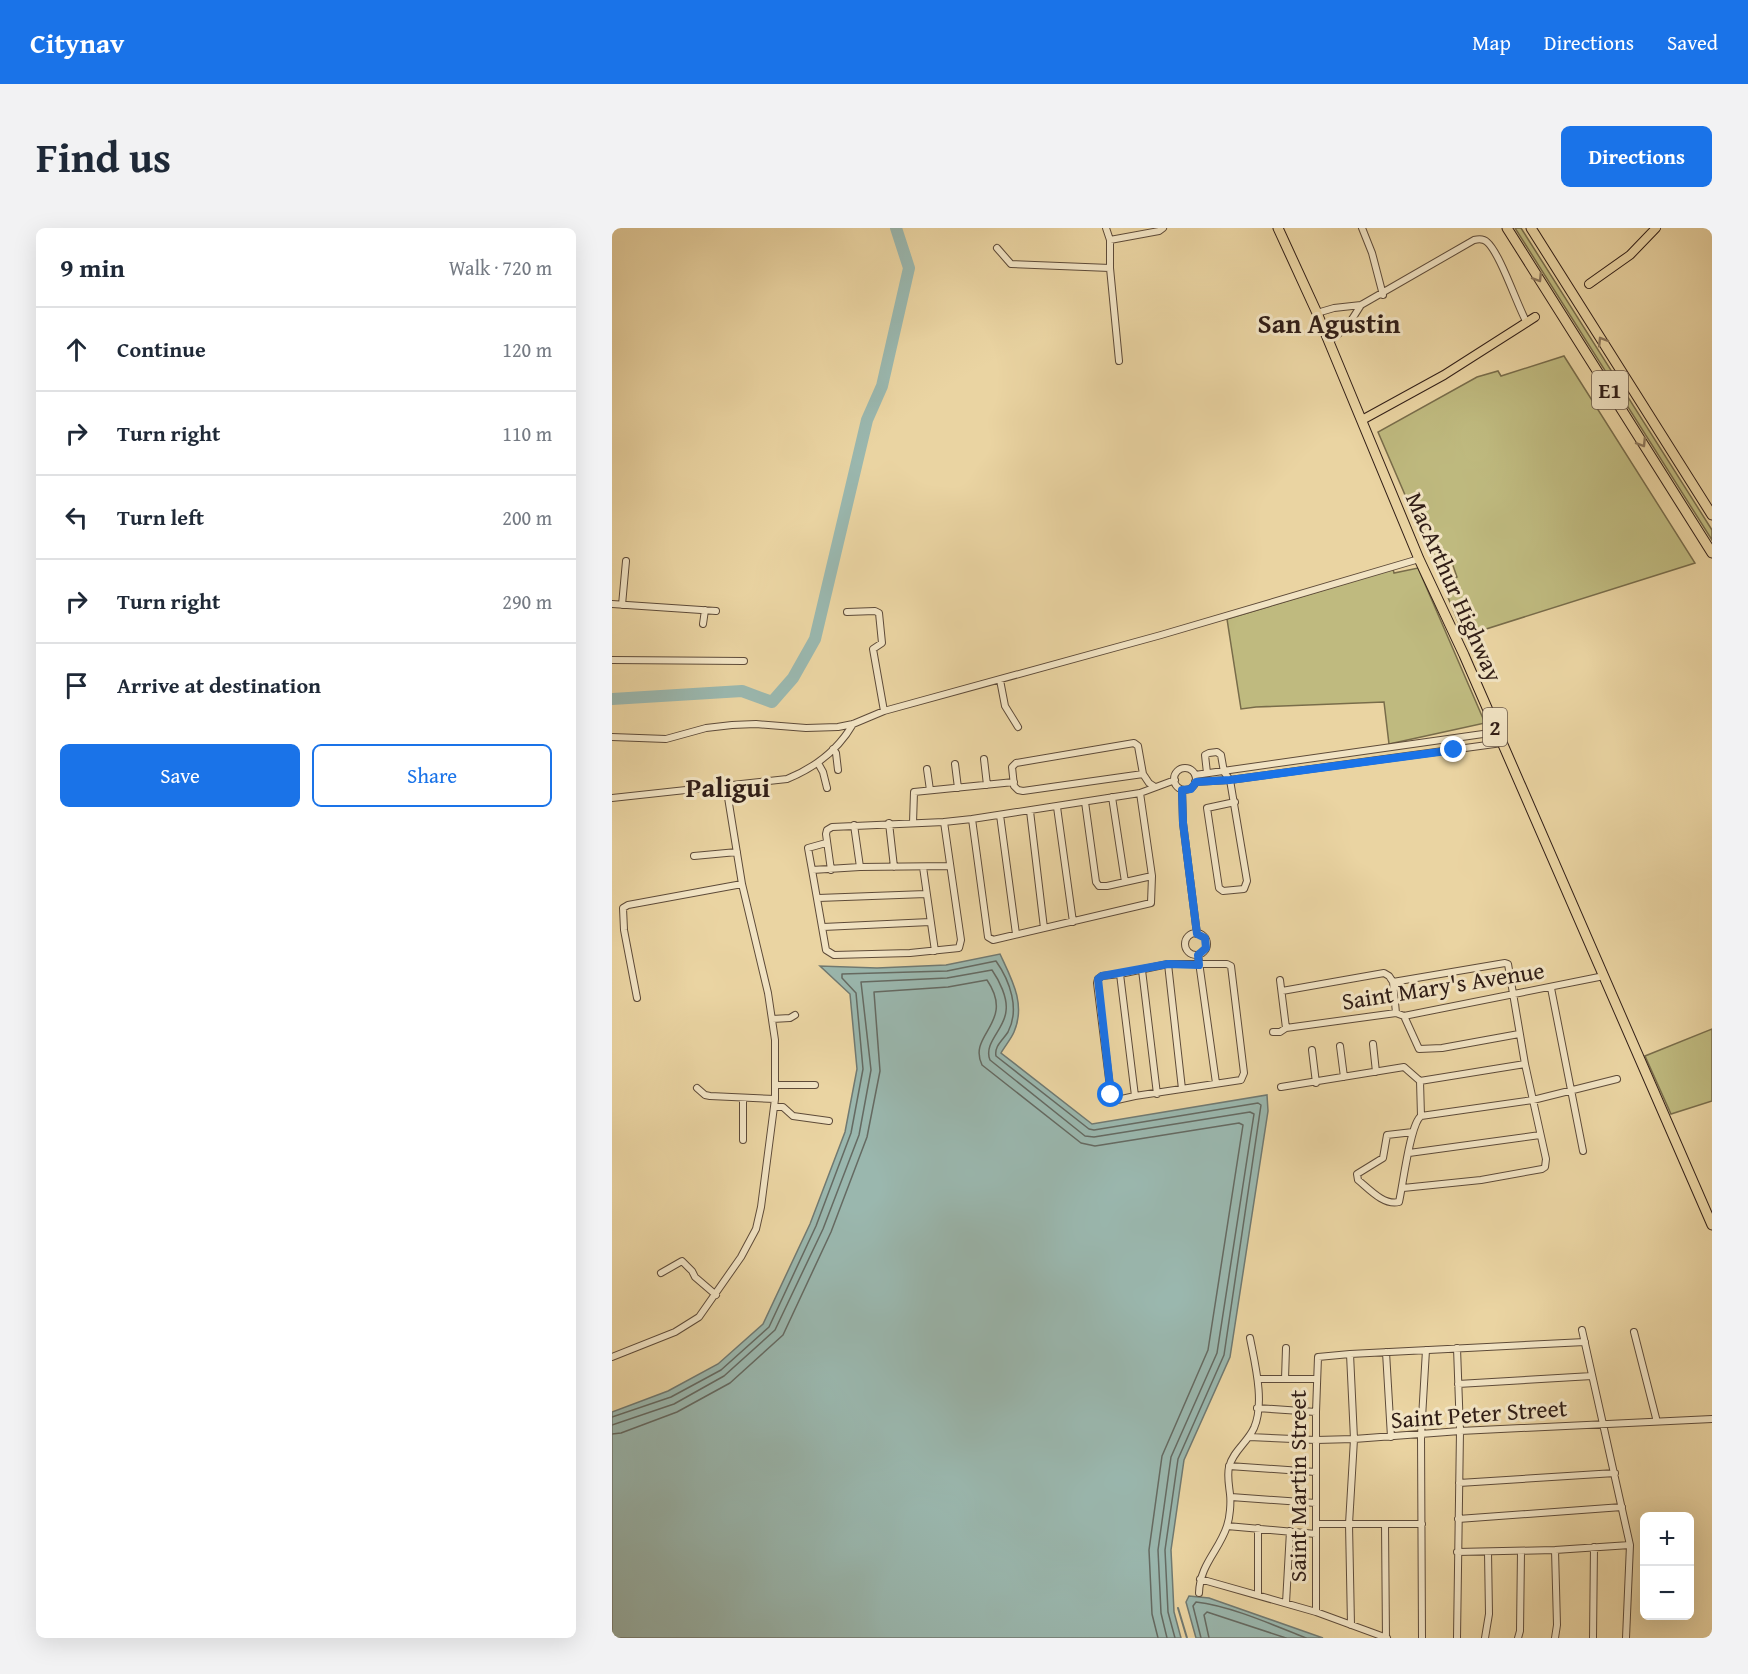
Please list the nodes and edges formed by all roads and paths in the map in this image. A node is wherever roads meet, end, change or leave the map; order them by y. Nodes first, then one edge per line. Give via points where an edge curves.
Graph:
1 (1106, 228) edge
2 (1163, 228) edge
3 (1278, 228) edge
4 (1362, 228) edge
5 (1507, 228) edge
6 (1531, 228) edge
7 (1656, 228) edge
8 (1110, 240) junction
9 (997, 248) dead end
10 (1110, 268) junction
11 (1589, 284) dead end
12 (1383, 294) junction
13 (1361, 306) junction
14 (1317, 313) junction
15 (1531, 320) joint
16 (1328, 342) junction
17 (1119, 361) dead end
18 (1362, 420) junction
19 (1712, 515) edge
20 (1712, 553) edge
21 (1419, 559) junction
22 (626, 561) dead end
23 (612, 604) edge
24 (622, 605) junction
25 (705, 610) junction
26 (716, 611) dead end
27 (847, 612) dead end
28 (703, 624) dead end
29 (612, 660) edge
30 (744, 661) dead end
31 (1000, 680) junction
32 (884, 711) junction
33 (853, 724) junction
34 (1018, 727) dead end
35 (1497, 732) junction
36 (1478, 735) junction
37 (612, 737) edge
38 (1442, 740) junction
39 (1502, 743) junction
40 (1481, 746) junction
41 (833, 749) junction
42 (1445, 751) junction
43 (1356, 753) junction
44 (984, 759) dead end
45 (818, 763) junction
46 (1357, 763) junction
47 (956, 764) dead end
48 (927, 769) dead end
49 (838, 770) dead end
50 (1224, 772) junction
51 (1207, 773) junction
52 (1143, 774) junction
53 (1195, 778) junction
54 (1174, 780) junction
55 (1230, 780) junction
56 (1014, 782) junction
57 (726, 785) junction
58 (987, 785) junction
59 (1155, 787) junction
60 (827, 788) dead end
61 (958, 788) junction
62 (930, 790) junction
63 (1182, 790) junction
64 (1140, 793) junction
65 (612, 798) edge
66 (1112, 798) junction
67 (1085, 802) junction
68 (1235, 802) junction
69 (1057, 807) junction
70 (1030, 811) junction
71 (1000, 815) junction
72 (972, 819) junction
73 (944, 822) junction
74 (889, 823) junction
75 (913, 823) junction
76 (854, 825) junction
77 (826, 843) junction
78 (736, 852) junction
79 (694, 856) dead end
80 (950, 866) junction
81 (860, 867) junction
82 (894, 867) junction
83 (923, 867) junction
84 (812, 870) junction
85 (831, 870) junction
86 (1152, 876) junction
87 (1125, 882) junction
88 (742, 885) junction
89 (926, 894) junction
90 (818, 898) junction
91 (930, 922) junction
92 (1073, 922) junction
93 (823, 927) junction
94 (1044, 928) junction
95 (1016, 934) junction
96 (1197, 934) junction
97 (935, 951) junction
98 (1198, 955) junction
99 (1168, 964) junction
100 (1199, 965) junction
101 (1142, 970) junction
102 (1120, 974) junction
103 (1604, 976) junction
104 (1280, 980) dead end
105 (1393, 982) junction
106 (1551, 988) junction
107 (1282, 991) junction
108 (1513, 995) junction
109 (637, 998) dead end
110 (1396, 1013) junction
111 (795, 1015) dead end
112 (1404, 1016) junction
113 (772, 1019) junction
114 (1286, 1028) junction
115 (1273, 1032) dead end
116 (1519, 1034) junction
117 (1373, 1044) dead end
118 (1340, 1046) dead end
119 (1312, 1050) dead end
120 (1525, 1064) junction
121 (1376, 1072) junction
122 (1344, 1077) junction
123 (1617, 1079) dead end
124 (1420, 1081) junction
125 (1216, 1083) junction
126 (1316, 1083) junction
127 (776, 1085) junction
128 (815, 1085) dead end
129 (697, 1088) dead end
130 (1281, 1088) dead end
131 (1182, 1089) junction
132 (1570, 1090) junction
133 (1157, 1094) junction
134 (1135, 1096) junction
135 (743, 1098) junction
136 (775, 1099) junction
137 (1533, 1100) junction
138 (775, 1107) junction
139 (1421, 1116) junction
140 (829, 1121) dead end
141 (1413, 1132) junction
142 (1540, 1134) junction
143 (743, 1140) dead end
144 (1583, 1151) dead end
145 (1409, 1154) junction
146 (1402, 1188) junction
147 (1712, 1225) edge
148 (661, 1273) dead end
149 (716, 1294) junction
150 (1582, 1330) dead end
151 (1634, 1332) dead end
152 (1250, 1338) dead end
153 (1585, 1342) junction
154 (1286, 1348) dead end
155 (1457, 1348) junction
156 (1426, 1350) junction
157 (1386, 1352) junction
158 (1350, 1354) junction
159 (612, 1357) edge
160 (1592, 1376) junction
161 (1258, 1379) junction
162 (1285, 1379) junction
163 (1316, 1379) junction
164 (1458, 1384) junction
165 (1257, 1408) junction
166 (1316, 1412) junction
167 (1712, 1419) edge
168 (1657, 1422) junction
169 (1602, 1424) junction
170 (1460, 1431) junction
171 (1421, 1435) junction
172 (1249, 1437) junction
173 (1391, 1437) junction
174 (1354, 1439) junction
175 (1316, 1440) junction
176 (1229, 1466) junction
177 (1316, 1472) junction
178 (1615, 1473) junction
179 (1459, 1483) junction
180 (1231, 1497) junction
181 (1316, 1503) junction
182 (1622, 1507) junction
183 (1458, 1519) junction
184 (1316, 1524) junction
185 (1349, 1524) junction
186 (1385, 1524) junction
187 (1422, 1524) junction
188 (1227, 1526) junction
189 (1258, 1528) junction
190 (1290, 1531) junction
191 (1316, 1534) junction
192 (1630, 1545) junction
193 (1594, 1547) junction
194 (1555, 1550) junction
195 (1521, 1551) junction
196 (1457, 1552) junction
197 (1488, 1552) junction
198 (1200, 1579) junction
199 (1199, 1593) dead end
200 (1258, 1594) junction
201 (1286, 1603) junction
202 (1316, 1612) junction
203 (1351, 1624) junction
204 (1387, 1638) edge
205 (1422, 1638) edge
206 (1457, 1638) edge
207 (1485, 1638) edge
208 (1518, 1638) edge
209 (1555, 1638) edge
210 (1593, 1638) edge
211 (1626, 1638) edge

1 - 8 street
2 - 8 street
3 - 14 highway, MacArthur Highway / 2
4 - 12 street
5 -> 20 highway, E1
19 -> 6 highway, E1
7 - 11 main road via 1630,255
8 - 10 street
9 - 10 street via 1011,264
10 - 17 street
12 - 13 street
12 - 15 street via 1481,239 1487,242
13 - 14 street
13 - 16 street via 1347,327
14 - 16 highway, MacArthur Highway / 2
15 - 18 main road via 1444,375
16 - 18 highway, MacArthur Highway / 2
18 - 21 highway, MacArthur Highway / 2
21 - 31 street
21 - 35 highway, MacArthur Highway / 2
22 - 24 street
23 - 24 street
24 - 25 street
25 - 26 street
25 - 28 street
27 - 32 street via 879,613 882,643 873,649
29 - 30 street
31 - 32 street
31 - 34 street via 1005,706
32 - 33 street
33 - 37 street via 806,728 732,725 666,739
33 - 41 street
35 - 36 street
35 - 39 highway, MacArthur Highway / 2
36 - 38 street
36 - 40 street
38 - 42 street
38 - 43 street
39 - 40 street
39 - 103 highway, MacArthur Highway / 2
40 - 42 street
41 - 45 street
41 - 49 street
42 - 46 street
43 - 46 street
43 - 50 street
44 - 58 street
45 - 57 street via 787,779
45 - 60 street
46 - 55 street
47 - 61 street
48 - 62 street
50 - 51 street
50 - 51 street via 1217,752 1205,755
50 - 55 street
51 - 53 street
52 - 56 street via 1023,791
52 - 56 street via 1138,746 1134,743 1016,763 1012,767
52 - 59 street
53 - 54 street via 1188,769 1181,770
53 - 55 street
53 - 63 street via 1191,789
54 - 59 street
54 - 63 street
55 - 68 street
56 - 58 street
57 - 65 street
57 - 78 street
58 - 61 street
59 - 64 street
61 - 62 street
62 - 75 street via 914,792
63 - 96 street
64 - 66 street
64 - 86 street
66 - 67 street
66 - 87 street
67 - 69 street
67 - 87 street via 1096,882 1099,886
68 - 68 street via 1247,885 1244,889 1223,891 1219,888 1207,808
69 - 70 street
69 - 92 street
70 - 71 street
70 - 94 street
71 - 72 street
71 - 95 street
72 - 73 street
72 - 95 street via 988,937 993,940
73 - 75 street
73 - 80 street
74 - 75 street
74 - 76 street
74 - 82 street
76 - 77 street via 827,830
76 - 81 street
77 - 84 street via 808,848
77 - 85 street
78 - 79 street
78 - 88 street
80 - 83 street
80 - 97 street via 961,944
81 - 82 street
81 - 85 street
82 - 83 street
83 - 89 street
84 - 85 street
84 - 90 street
86 - 87 street
86 - 92 street via 1151,903
88 - 109 street via 623,908
88 - 113 street
89 - 90 street
89 - 91 street
90 - 93 street
91 - 93 street
91 - 97 street
92 - 94 street
93 - 97 street via 826,950 834,955
94 - 95 street
96 - 98 street via 1205,938 1207,945
96 - 98 street via 1187,938 1186,945 1188,951
98 - 100 street
99 - 100 street
99 - 101 street
99 - 131 street
100 - 125 street
100 - 125 street via 1227,964 1231,968 1245,1076
101 - 102 street
101 - 133 street
102 - 134 street
102 - 134 street via 1102,976 1097,983 1111,1095 1117,1100
103 - 106 street, Saint Mary's Avenue
103 - 147 highway, MacArthur Highway / 2
104 - 107 street
105 - 107 street via 1384,973
105 - 108 street via 1506,963
105 - 110 street
106 - 108 street, Saint Mary's Avenue
106 - 132 street
107 - 114 street
108 - 112 street, Saint Mary's Avenue
108 - 116 street
110 - 112 street, Saint Mary's Avenue
110 - 114 street, Saint Mary's Avenue
111 - 113 street
112 - 116 street via 1419,1049
113 - 127 street
114 - 115 street, Saint Mary's Avenue
116 - 120 street
117 - 121 street
118 - 122 street
119 - 126 street
120 - 124 street
120 - 137 street
121 - 122 street
121 - 124 street via 1404,1067
122 - 126 street
123 - 132 street
124 - 139 street
125 - 131 street
126 - 130 street
127 - 128 street
127 - 136 street
129 - 135 street via 705,1095
131 - 133 street
132 - 137 street
132 - 144 street
133 - 134 street
135 - 136 street
135 - 143 street
136 - 138 street
137 - 139 street
137 - 142 street
138 - 140 street via 783,1107 793,1116
138 - 149 street via 756,1229
139 - 141 street
141 - 145 street
141 - 146 street via 1387,1135 1383,1158 1357,1174 1358,1180 1377,1196 1393,1203 1399,1202
142 - 145 street
142 - 146 street via 1546,1162 1542,1169
145 - 146 street
148 - 149 street via 682,1261
149 - 159 street via 699,1317 686,1326
150 - 153 street
151 - 168 street
152 - 161 street
153 - 155 street
153 - 160 street
154 - 162 street
155 - 156 street
155 - 164 street
156 - 157 street
156 - 171 street
157 - 158 street
157 - 173 street
158 - 163 street, Saint Martin Street via 1319,1357
158 - 174 street
160 - 164 street
160 - 169 street
161 - 162 street
161 - 165 street
162 - 163 street
163 - 166 street, Saint Martin Street
164 - 170 street
165 - 166 street
165 - 172 street via 1256,1424
166 - 175 street, Saint Martin Street
167 - 168 street, Saint Peter Street
168 - 169 street, Saint Peter Street
169 - 170 street, Saint Peter Street
169 - 178 street
170 - 171 street, Saint Peter Street
170 - 179 street
171 - 173 street, Saint Peter Street
171 - 187 street
172 - 175 street, Saint Peter Street
172 - 176 street
173 - 174 street, Saint Peter Street
174 - 175 street, Saint Peter Street
174 - 185 street
175 - 177 street, Saint Martin Street
176 - 177 street
176 - 180 street
177 - 181 street, Saint Martin Street
178 - 179 street
178 - 182 street
179 - 183 street
180 - 181 street
180 - 188 street
181 - 184 street, Saint Martin Street
182 - 183 street
182 - 192 street
183 - 196 street
184 - 185 street
184 - 191 street, Saint Martin Street
185 - 186 street
185 - 203 street
186 - 187 street
186 - 204 street
187 - 205 street
188 - 189 street
188 - 198 street
189 - 190 street
189 - 200 street
190 - 191 street
190 - 201 street
191 - 202 street, Saint Martin Street
192 - 193 street
192 - 211 street
193 - 194 street
193 - 210 street
194 - 195 street
194 - 209 street
195 - 197 street
195 - 208 street
196 - 197 street
196 - 206 street
197 - 207 street via 1489,1614
198 - 199 street
198 - 200 street
200 - 201 street
201 - 202 street
202 - 203 street
203 - 204 street

